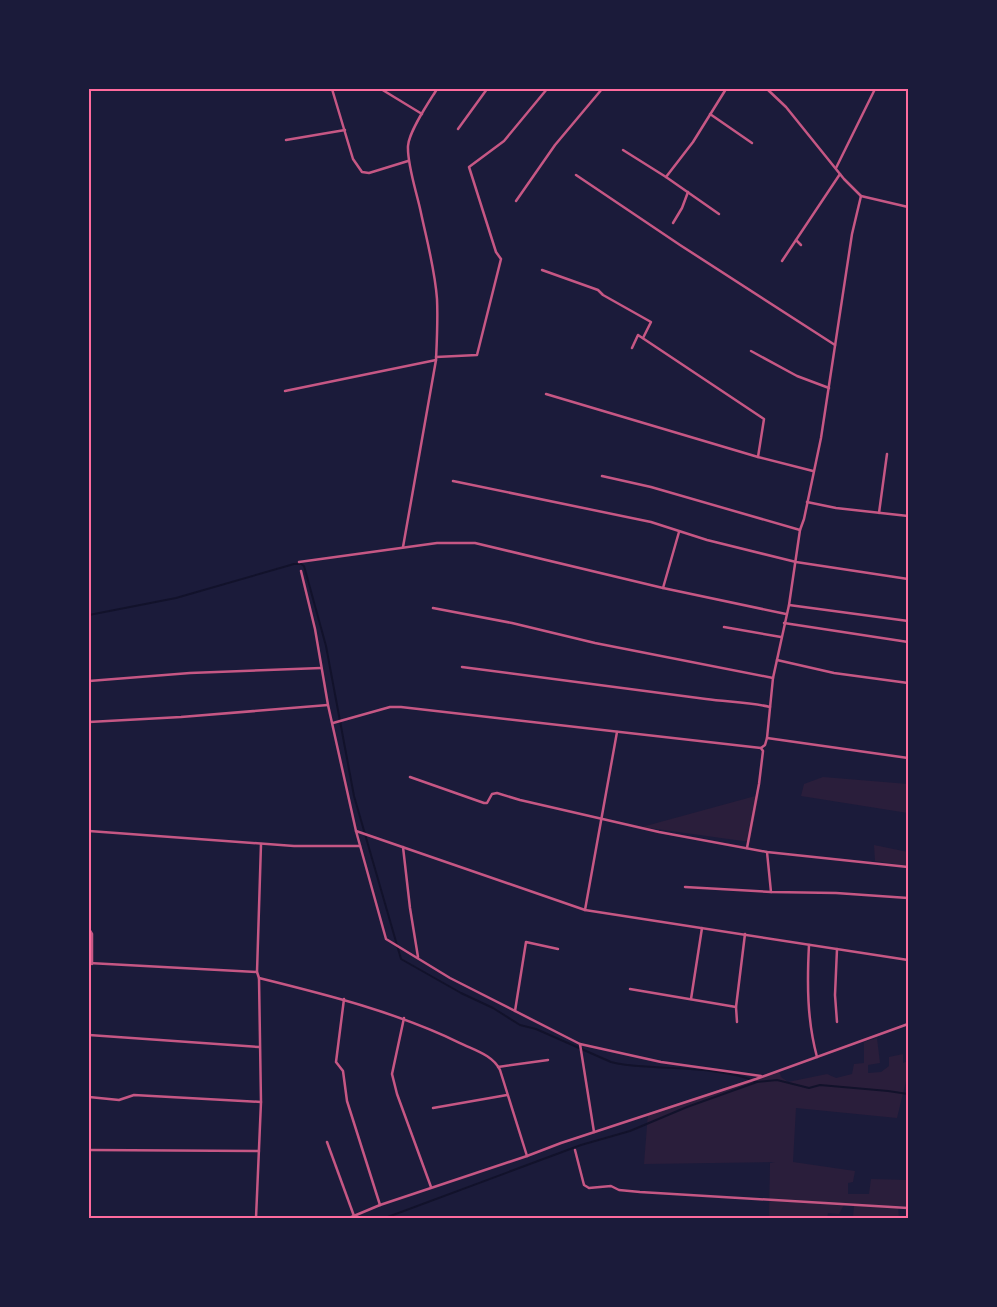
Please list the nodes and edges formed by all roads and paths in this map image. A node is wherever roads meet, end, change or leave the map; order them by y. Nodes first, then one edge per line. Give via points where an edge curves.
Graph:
1 (332, 89) edge
2 (381, 89) edge
3 (437, 89) edge
4 (487, 89) edge
5 (547, 89) edge
6 (602, 89) edge
7 (726, 89) edge
8 (767, 89) edge
9 (875, 89) edge
10 (422, 114) junction
11 (710, 114) junction
12 (458, 129) dead end
13 (345, 130) junction
14 (286, 140) dead end
15 (752, 143) dead end
16 (623, 150) dead end
17 (408, 161) junction
18 (836, 168) junction
19 (576, 174) dead end
20 (840, 174) junction
21 (666, 177) junction
22 (688, 192) junction
23 (861, 196) junction
24 (516, 201) dead end
25 (908, 207) edge
26 (719, 214) dead end
27 (673, 223) dead end
28 (796, 240) junction
29 (801, 245) dead end
30 (782, 260) dead end
31 (542, 270) dead end
32 (643, 338) junction
33 (835, 345) junction
34 (632, 348) dead end
35 (751, 351) dead end
36 (436, 358) junction
37 (829, 388) junction
38 (285, 391) dead end
39 (546, 394) dead end
40 (887, 454) dead end
41 (758, 457) junction
42 (813, 470) junction
43 (602, 476) dead end
44 (453, 481) dead end
45 (807, 502) junction
46 (879, 513) junction
47 (908, 516) edge
48 (800, 530) junction
49 (679, 531) junction
50 (403, 547) junction
51 (299, 562) dead end
52 (796, 562) junction
53 (301, 571) dead end
54 (908, 579) edge
55 (663, 588) junction
56 (789, 605) junction
57 (433, 608) dead end
58 (786, 614) junction
59 (908, 621) edge
60 (784, 623) junction
61 (724, 627) dead end
62 (781, 637) junction
63 (908, 642) edge
64 (777, 660) junction
65 (462, 667) dead end
66 (321, 668) junction
67 (774, 678) junction
68 (89, 681) edge
69 (908, 683) edge
70 (328, 705) junction
71 (770, 707) junction
72 (89, 722) edge
73 (335, 723) junction
74 (617, 731) junction
75 (767, 738) junction
76 (762, 748) junction
77 (908, 758) edge
78 (410, 777) dead end
79 (602, 819) junction
80 (89, 831) edge
81 (356, 831) junction
82 (260, 844) junction
83 (360, 846) junction
84 (404, 847) junction
85 (747, 848) junction
86 (767, 852) junction
87 (908, 867) edge
88 (685, 887) dead end
89 (771, 892) junction
90 (908, 898) edge
91 (585, 910) junction
92 (702, 928) junction
93 (89, 929) edge
94 (745, 934) junction
95 (809, 945) junction
96 (558, 948) dead end
97 (837, 949) junction
98 (418, 957) junction
99 (908, 960) edge
100 (90, 964) edge
101 (257, 972) junction
102 (259, 978) junction
103 (630, 989) dead end
104 (344, 999) junction
105 (691, 999) junction
106 (736, 1007) junction
107 (515, 1011) junction
108 (404, 1018) junction
109 (737, 1022) dead end
110 (836, 1022) dead end
111 (908, 1024) edge
112 (89, 1036) edge
113 (580, 1045) junction
114 (259, 1047) junction
115 (817, 1057) junction
116 (548, 1060) dead end
117 (498, 1067) junction
118 (762, 1077) junction
119 (507, 1095) junction
120 (89, 1097) edge
121 (261, 1102) junction
122 (433, 1108) dead end
123 (594, 1132) junction
124 (327, 1142) dead end
125 (89, 1150) edge
126 (575, 1150) dead end
127 (259, 1151) junction
128 (527, 1156) junction
129 (431, 1187) junction
130 (380, 1204) junction
131 (908, 1208) edge
132 (354, 1216) junction
133 (256, 1218) edge
134 (349, 1218) edge

1 - 13 street
2 - 10 street
3 - 10 street
4 - 12 street
5 - 36 street via 504,141 469,167 501,259 477,355
6 - 24 street via 555,145
7 - 11 street
8 - 18 street
9 - 18 street
10 - 17 street via 409,139
11 - 15 street
11 - 21 street
13 - 14 street
13 - 17 street via 354,159 362,172
16 - 21 street
17 - 36 street via 433,266 437,298
18 - 20 street
19 - 33 street
20 - 23 street
20 - 28 street
21 - 22 street
22 - 26 street
22 - 27 street
23 - 25 street
23 - 33 street
28 - 29 street
28 - 30 street
31 - 32 street via 598,290 651,322
32 - 34 street via 638,335
32 - 41 street via 764,419
33 - 37 street
35 - 37 street via 797,376
36 - 38 street
36 - 50 street
37 - 42 street
39 - 41 street
40 - 46 street
41 - 42 street
42 - 45 street
43 - 48 street
44 - 49 street via 642,520
45 - 46 street
45 - 48 street
46 - 47 street
48 - 52 street
49 - 52 street
49 - 55 street
50 - 51 street
50 - 55 street via 437,543 486,544
52 - 54 street
52 - 56 street
53 - 66 street
55 - 58 street
56 - 58 street
56 - 59 street
57 - 67 street
58 - 60 street
60 - 62 street
60 - 63 street
61 - 62 street
62 - 64 street
64 - 67 street
64 - 69 street via 852,676
65 - 71 street
66 - 68 street
66 - 70 street
67 - 71 street
70 - 72 street
70 - 73 street
71 - 75 street
73 - 74 street via 390,707 401,707
73 - 81 street
74 - 76 street
74 - 79 street
75 - 76 street
75 - 77 street
76 - 85 street
78 - 79 street via 484,803 497,793
79 - 85 street
79 - 91 street
80 - 82 street
81 - 83 street
81 - 84 street
82 - 83 street
82 - 101 street
83 - 98 street via 388,941
84 - 91 street
84 - 98 street
85 - 86 street
86 - 87 street
86 - 89 street
88 - 89 street
89 - 90 street
91 - 92 street
92 - 94 street
92 - 105 street
93 - 100 street via 92,934
94 - 95 street
94 - 106 street
95 - 97 street
95 - 115 street via 807,992
96 - 107 street via 526,942
97 - 99 street
97 - 110 street
98 - 107 street via 450,978
100 - 101 street
101 - 102 street
102 - 104 street
102 - 114 street
103 - 105 street
104 - 108 street
104 - 130 street via 336,1062 343,1071 347,1102
105 - 106 street
106 - 109 street
107 - 113 street
108 - 117 street via 493,1059
108 - 129 street via 392,1074
111 - 115 street
112 - 114 street
113 - 118 street via 661,1062
113 - 123 street
114 - 121 street
115 - 118 street
116 - 117 street
117 - 119 street
118 - 123 street
119 - 122 street
119 - 128 street
120 - 121 street via 119,1100 134,1095
121 - 127 street
123 - 128 street
124 - 132 street
125 - 127 street
126 - 131 street via 584,1185 590,1188 611,1186 640,1192
127 - 133 street
128 - 129 street
129 - 130 street
130 - 132 street
132 - 134 street

